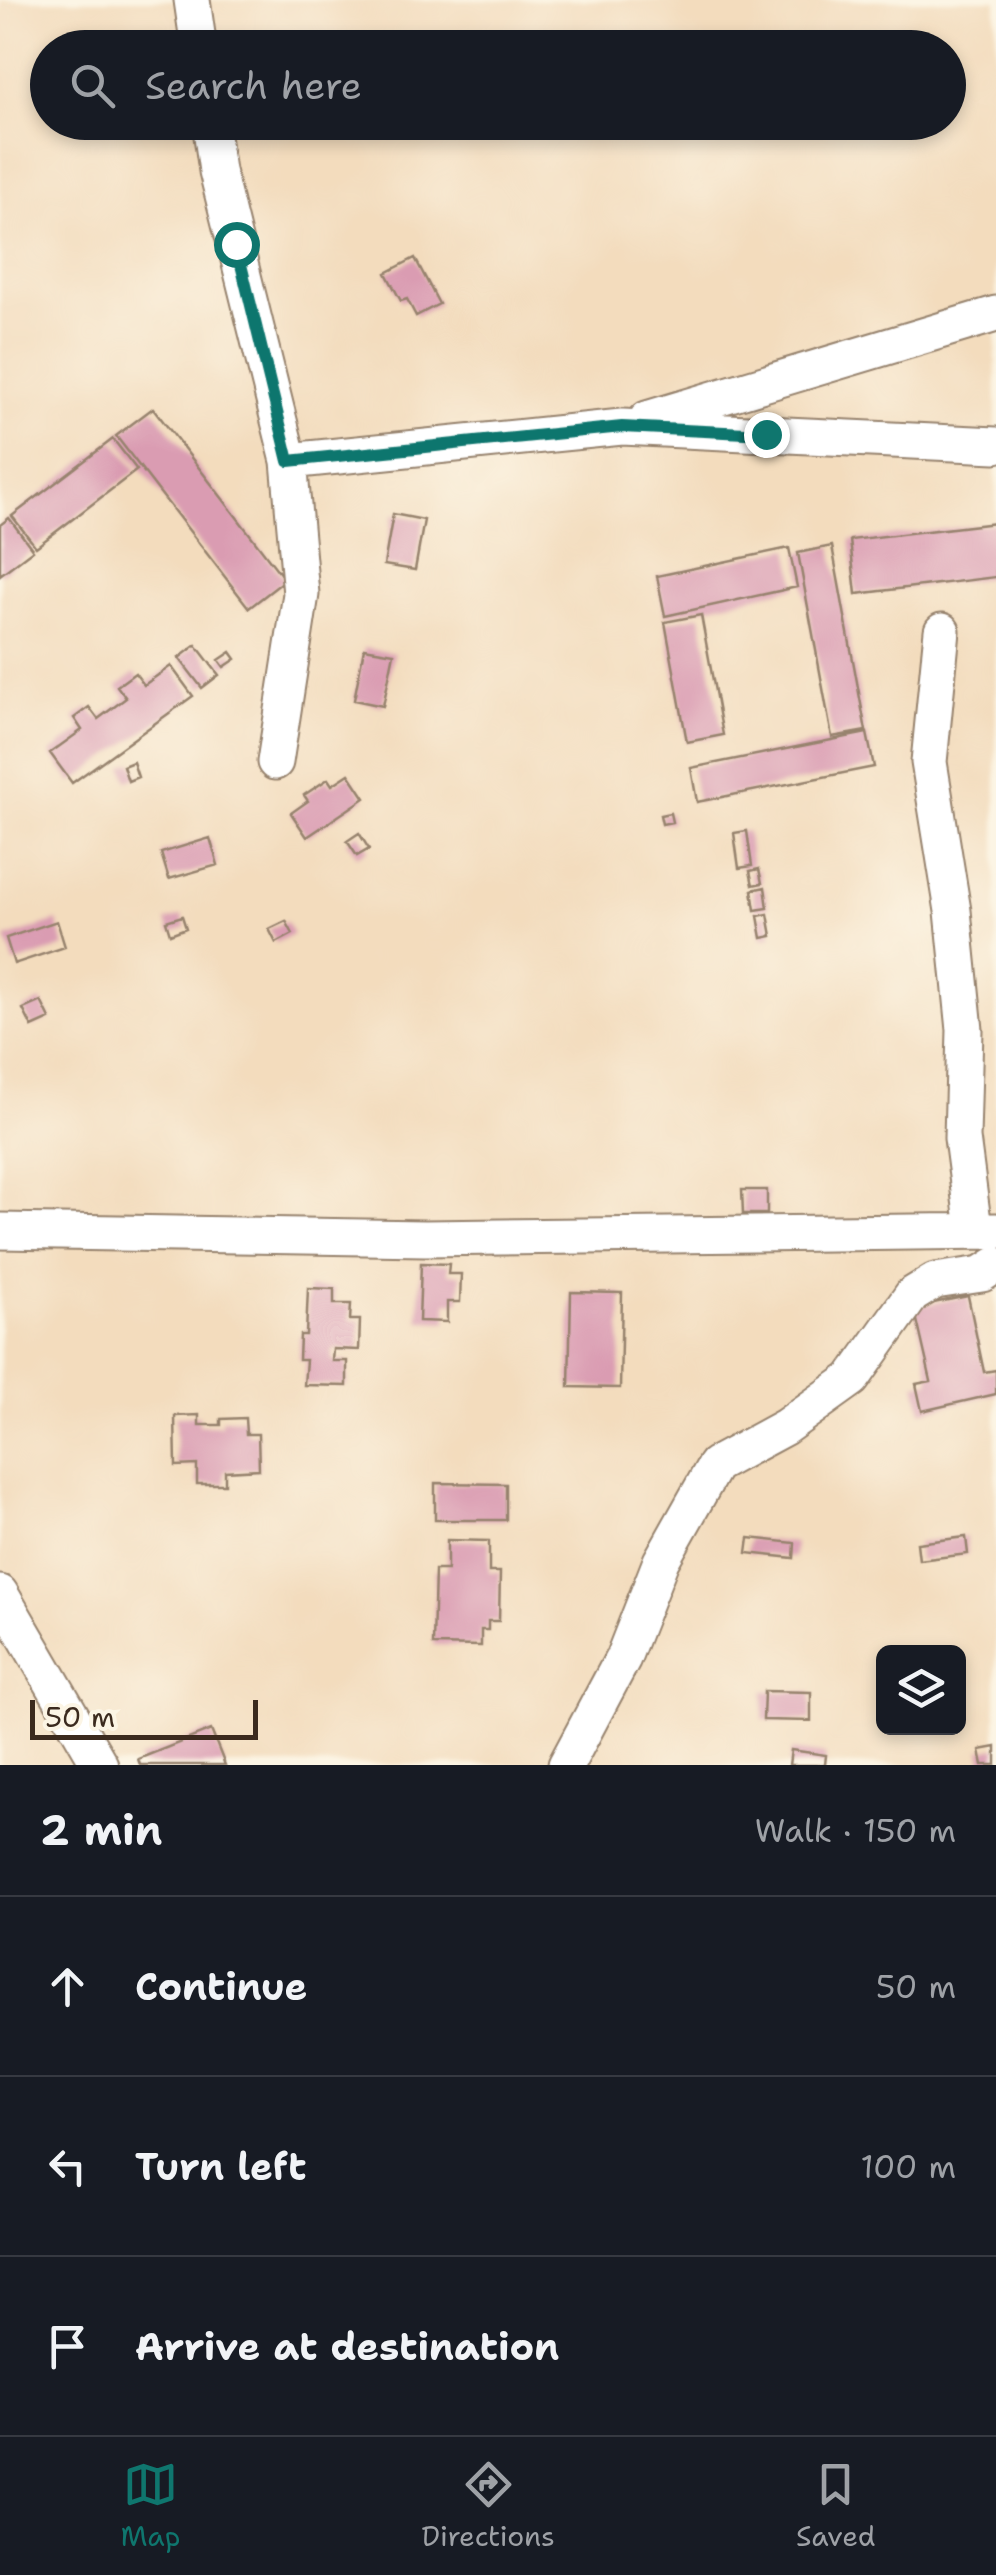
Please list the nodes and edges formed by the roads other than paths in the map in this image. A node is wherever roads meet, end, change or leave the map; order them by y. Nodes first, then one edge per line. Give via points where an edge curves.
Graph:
1 (192, 0) edge
2 (196, 30) edge
3 (213, 140) edge
4 (996, 314) edge
5 (622, 427) junction
6 (996, 445) edge
7 (289, 461) junction
8 (942, 631) dead end
9 (275, 762) dead end
10 (985, 1230) edge
11 (0, 1231) edge
12 (996, 1265) edge
13 (0, 1593) edge
14 (100, 1765) edge
15 (566, 1765) edge

1 - 2 street
3 - 7 street
4 - 5 street
5 - 6 street
5 - 7 street
7 - 9 street via 301,594
8 - 10 street via 929,762 965,1030 962,1138
10 - 11 street via 425,1238
12 - 15 street via 982,1274 935,1281 912,1295 852,1379 785,1428 715,1465 661,1561 623,1658
13 - 14 street

